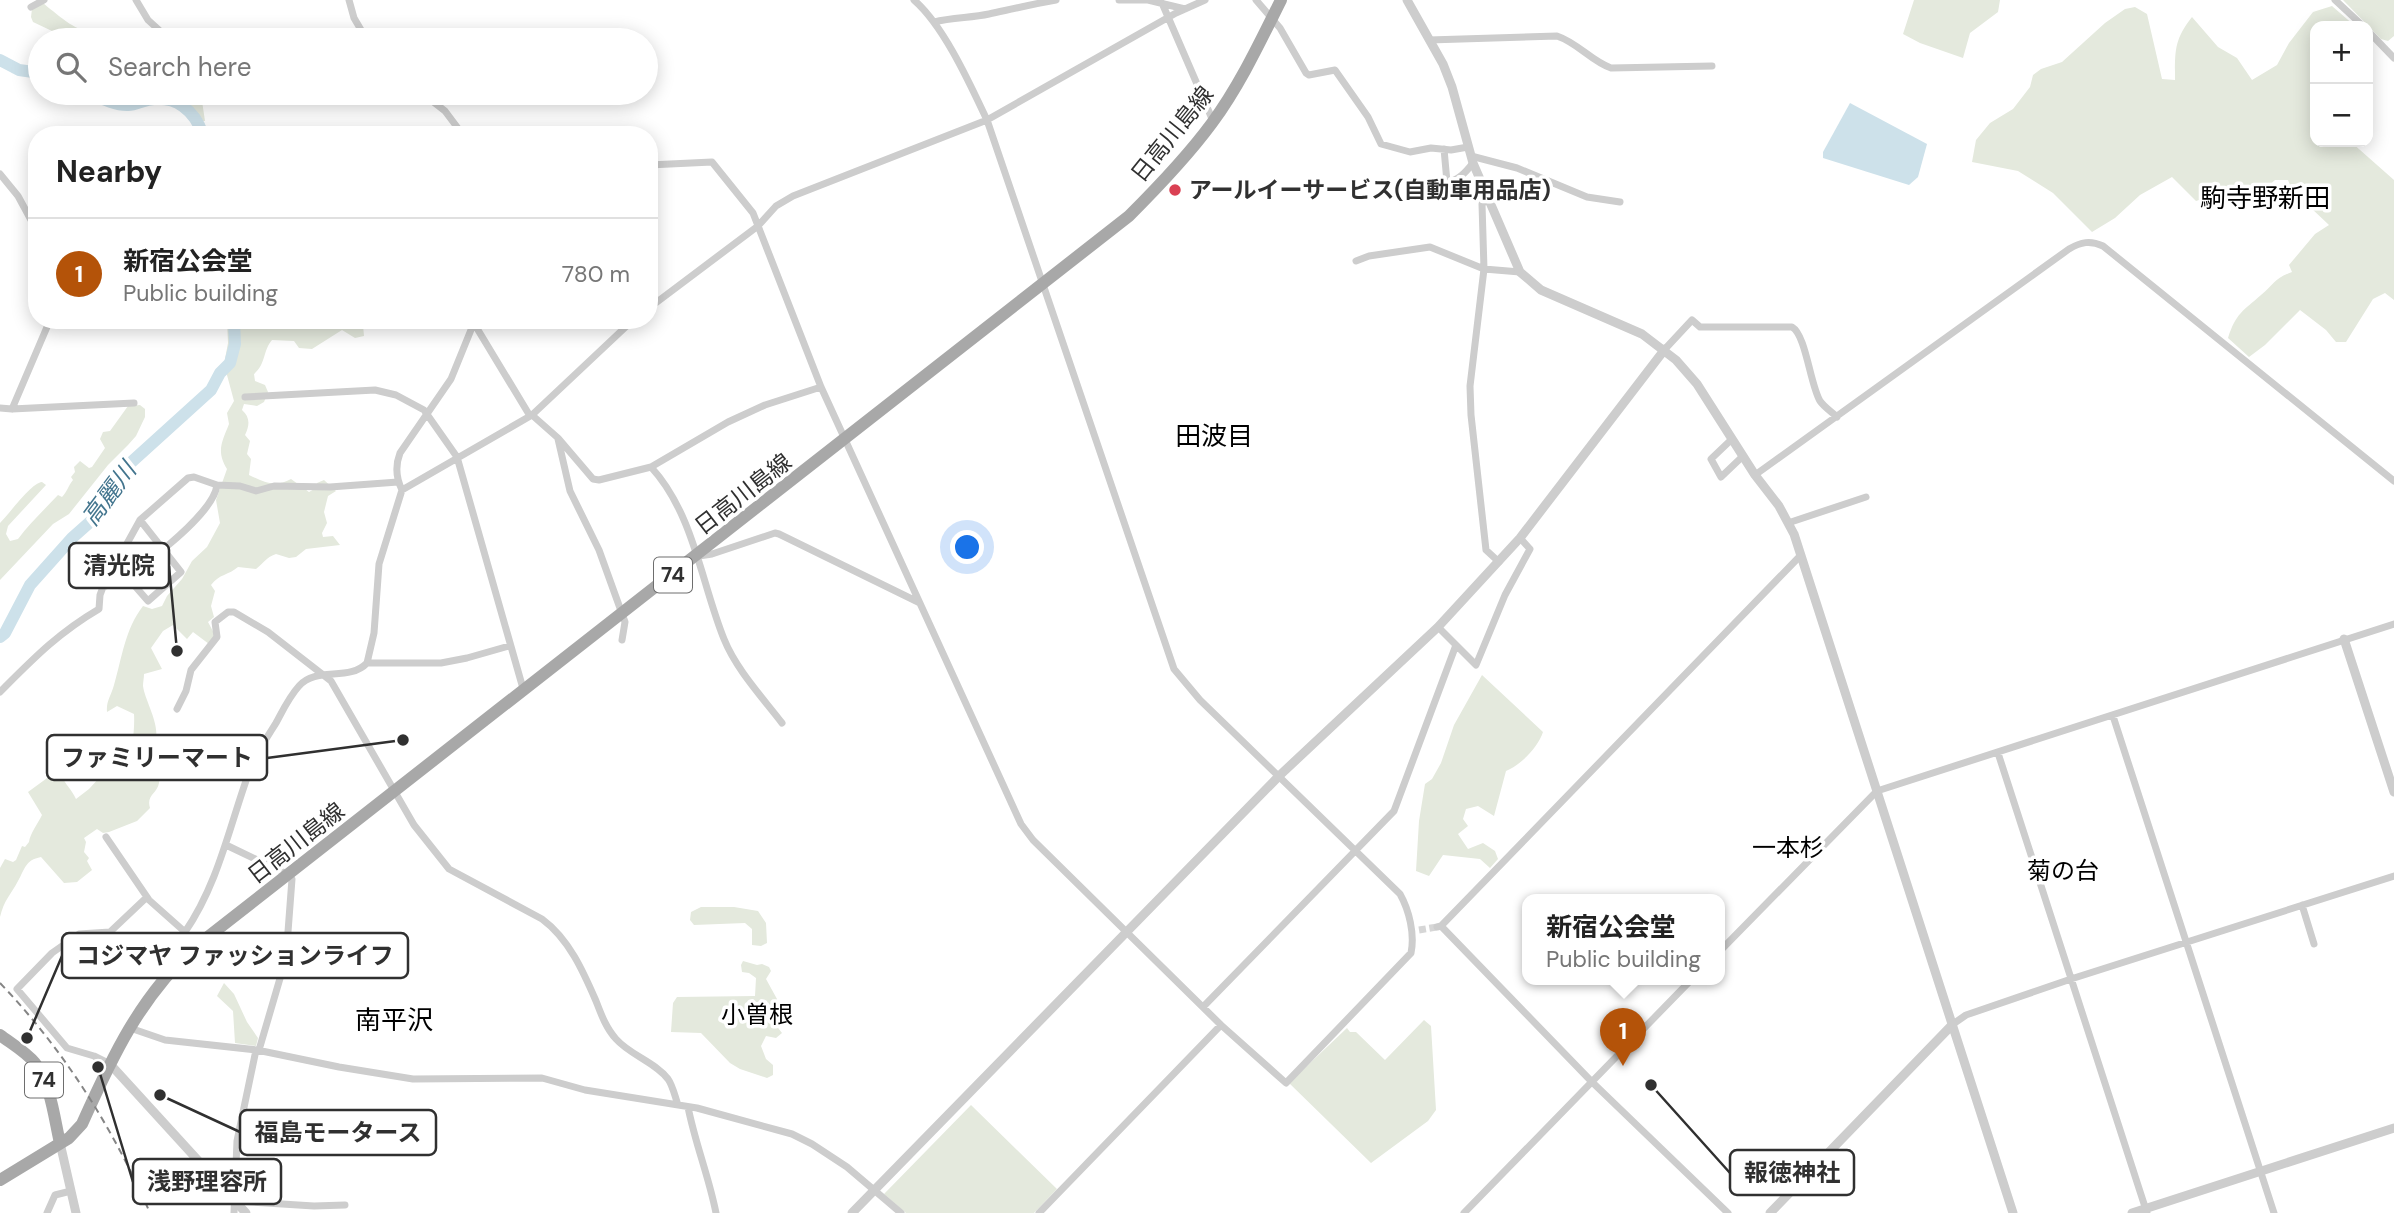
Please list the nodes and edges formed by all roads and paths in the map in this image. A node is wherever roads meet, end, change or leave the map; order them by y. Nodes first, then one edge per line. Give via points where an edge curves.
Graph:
1 (44, 0) edge
2 (136, 0) edge
3 (349, 0) edge
4 (914, 0) edge
5 (1056, 0) edge
6 (1119, 0) edge
7 (1205, 0) edge
8 (1256, 0) edge
9 (1281, 0) edge
10 (1407, 0) edge
11 (2335, 0) edge
12 (1162, 3) junction
13 (31, 6) dead end
14 (1186, 9) junction
15 (1272, 18) junction
16 (1168, 19) junction
17 (2358, 21) edge
18 (934, 22) junction
19 (157, 28) edge
20 (360, 28) edge
21 (2373, 36) edge
22 (1429, 40) junction
23 (2394, 58) edge
24 (1713, 66) dead end
25 (437, 105) edge
26 (986, 120) junction
27 (1213, 122) junction
28 (456, 126) edge
29 (1444, 149) junction
30 (1471, 156) junction
31 (658, 165) edge
32 (0, 174) edge
33 (1488, 199) junction
34 (1620, 202) dead end
35 (28, 214) edge
36 (758, 226) junction
37 (1356, 261) dead end
38 (1484, 269) junction
39 (1520, 272) junction
40 (1042, 286) junction
41 (658, 301) edge
42 (46, 329) edge
43 (471, 329) edge
44 (479, 329) edge
45 (623, 329) edge
46 (1665, 349) junction
47 (821, 387) junction
48 (245, 397) dead end
49 (134, 402) dead end
50 (0, 408) edge
51 (12, 409) junction
52 (427, 413) junction
53 (531, 415) junction
54 (1837, 417) junction
55 (558, 438) junction
56 (1732, 439) junction
57 (845, 441) junction
58 (1743, 456) junction
59 (457, 457) junction
60 (651, 467) junction
61 (1755, 475) junction
62 (2394, 481) edge
63 (217, 485) junction
64 (400, 486) junction
65 (1866, 498) dead end
66 (139, 520) junction
67 (1788, 523) junction
68 (1520, 538) junction
69 (162, 550) junction
70 (1801, 555) junction
71 (698, 556) junction
72 (1499, 562) junction
73 (127, 577) junction
74 (103, 587) junction
75 (918, 602) junction
76 (622, 614) junction
77 (2394, 624) edge
78 (1438, 627) junction
79 (2344, 639) junction
80 (622, 640) dead end
81 (1456, 645) junction
82 (509, 646) junction
83 (367, 663) junction
84 (325, 675) junction
85 (0, 692) edge
86 (524, 692) junction
87 (177, 709) dead end
88 (2113, 716) junction
89 (782, 723) dead end
90 (1998, 753) junction
91 (1279, 776) junction
92 (1877, 791) junction
93 (2394, 792) edge
94 (395, 793) junction
95 (106, 837) dead end
96 (226, 845) junction
97 (1356, 851) junction
98 (289, 875) junction
99 (2394, 876) edge
100 (147, 897) junction
101 (2302, 905) junction
102 (185, 932) junction
103 (1128, 932) junction
104 (2186, 943) junction
105 (2314, 944) dead end
106 (1725, 946) edge
107 (195, 947) junction
108 (2071, 979) junction
109 (1686, 985) edge
110 (1203, 1007) junction
111 (1953, 1024) junction
112 (1221, 1025) junction
113 (129, 1028) junction
114 (0, 1035) edge
115 (257, 1050) junction
116 (110, 1064) junction
117 (1592, 1082) junction
118 (678, 1105) junction
119 (688, 1107) junction
120 (2394, 1128) edge
121 (60, 1143) junction
122 (2261, 1170) junction
123 (0, 1180) edge
124 (874, 1190) junction
125 (71, 1191) junction
126 (235, 1201) junction
127 (345, 1205) dead end
128 (314, 1210) edge
129 (2146, 1211) edge
130 (47, 1213) edge
131 (76, 1213) edge
132 (234, 1213) edge
133 (246, 1213) edge
134 (716, 1213) edge
135 (852, 1213) edge
136 (901, 1213) edge
137 (1039, 1213) edge
138 (1464, 1213) edge
139 (1728, 1213) edge
140 (1770, 1213) edge
141 (2012, 1213) edge
142 (2132, 1213) edge
143 (2274, 1213) edge

1 - 13 street
2 - 19 street
3 - 20 street
4 - 18 street
5 - 18 street
6 - 12 street
7 - 14 street
8 - 15 street
9 - 15 main road, 日高川島線 / 74
10 - 22 street
11 - 17 street
12 - 14 street
12 - 16 street
14 - 16 street
15 - 27 main road, 日高川島線 / 74
15 - 29 street via 1306,73 1335,70 1341,76 1381,144 1410,152
16 - 26 street
16 - 27 street
18 - 26 street
21 - 23 street
22 - 24 street via 1557,36 1611,68
22 - 30 street via 1452,87
25 - 28 street
26 - 36 street via 793,196
26 - 40 street
27 - 40 main road, 日高川島線 / 74 via 1129,216
29 - 30 street
29 - 30 street via 1447,182 1463,175
30 - 33 street
30 - 34 street via 1517,168 1587,197
31 - 36 street via 712,162 753,213
32 - 35 street
33 - 38 street via 1482,204
33 - 39 street
36 - 41 street
36 - 47 street
37 - 38 street via 1430,247
38 - 39 street
38 - 72 street via 1470,386 1471,415 1486,550
39 - 46 street via 1541,290 1642,334
40 - 57 main road, 日高川島線 / 74
40 - 91 street via 1174,668 1200,700
42 - 51 street
43 - 52 street via 451,379
44 - 53 street
45 - 53 street
46 - 54 street via 1692,320 1700,327 1792,327 1799,334 1821,403
46 - 56 street via 1689,373
46 - 68 street
47 - 57 street
47 - 60 street via 728,422
48 - 52 street via 375,390 396,395
49 - 51 street
50 - 51 street
52 - 59 street
52 - 64 street via 398,457
53 - 55 street
53 - 59 street
54 - 61 street
54 - 62 street via 2069,249 2090,242 2103,246
55 - 60 street via 593,479
55 - 76 street via 570,491 599,550
56 - 58 street
56 - 58 street via 1711,459 1721,477
57 - 71 main road, 日高川島線 / 74
57 - 75 street
58 - 61 street
59 - 64 street
59 - 82 street
60 - 71 street via 667,488
61 - 67 street
63 - 64 street via 256,491 274,486
63 - 66 street via 188,478
63 - 69 street via 208,505
64 - 83 street via 379,564
65 - 67 street
66 - 69 street
66 - 74 street
67 - 70 street
68 - 72 street
68 - 81 street via 1530,549 1476,665
69 - 73 street
69 - 73 street via 181,572 165,588 148,601
70 - 92 street
70 - 117 street via 1439,926
71 - 75 street via 775,533
71 - 76 main road, 日高川島線 / 74
71 - 89 street via 725,642
72 - 78 street
73 - 74 street
74 - 85 street via 99,609 51,641
75 - 103 street via 1021,824
76 - 80 street
76 - 86 main road, 日高川島線 / 74
77 - 79 street
78 - 81 street
78 - 91 street
79 - 88 street
79 - 93 street
81 - 97 street via 1400,800
82 - 83 street via 441,663
82 - 86 street
83 - 84 street
84 - 87 street via 268,632 228,612 215,622 217,637 191,670
84 - 94 street
84 - 96 street via 308,678 290,698 253,762
86 - 94 main road, 日高川島線 / 74
88 - 90 street
88 - 104 street
90 - 92 street
90 - 108 street
91 - 97 street
91 - 103 street
92 - 106 street
92 - 111 street
94 - 98 main road, 日高川島線 / 74
94 - 118 street via 449,869 556,929 617,1041 669,1080
95 - 100 street
96 - 98 street
96 - 102 street via 199,912
97 - 110 street
97 - 112 street via 1404,901 1415,930 1407,960 1286,1083
98 - 107 main road, 日高川島線 / 74
98 - 115 street via 286,958
99 - 101 street
100 - 102 street
100 - 116 street via 110,932 79,934 52,953 17,989 67,1048
101 - 104 street
101 - 105 street
102 - 107 street
103 - 110 street
103 - 124 street
104 - 108 street
104 - 122 street
107 - 113 main road, 日高川島線 / 74 via 166,976
108 - 111 street via 1966,1015
108 - 129 street
109 - 117 street
110 - 112 street
111 - 140 street
111 - 141 street
112 - 137 street
113 - 115 street via 165,1040
113 - 116 main road, 日高川島線 / 74
114 - 121 main road, 74 via 23,1051 43,1076
115 - 118 street via 413,1079 542,1078
115 - 126 street via 237,1141
116 - 121 main road, 日高川島線 / 74 via 82,1124
116 - 126 street
117 - 138 street
117 - 139 street
118 - 119 street
119 - 124 street via 792,1135 829,1154
119 - 134 street
120 - 122 street
121 - 123 main road, 日高川島線 / 74
121 - 125 street
122 - 129 street
122 - 143 street
124 - 135 street
124 - 136 street
125 - 130 street via 55,1195
125 - 131 street
126 - 128 street
126 - 132 street
126 - 133 street
127 - 128 street
129 - 142 street

